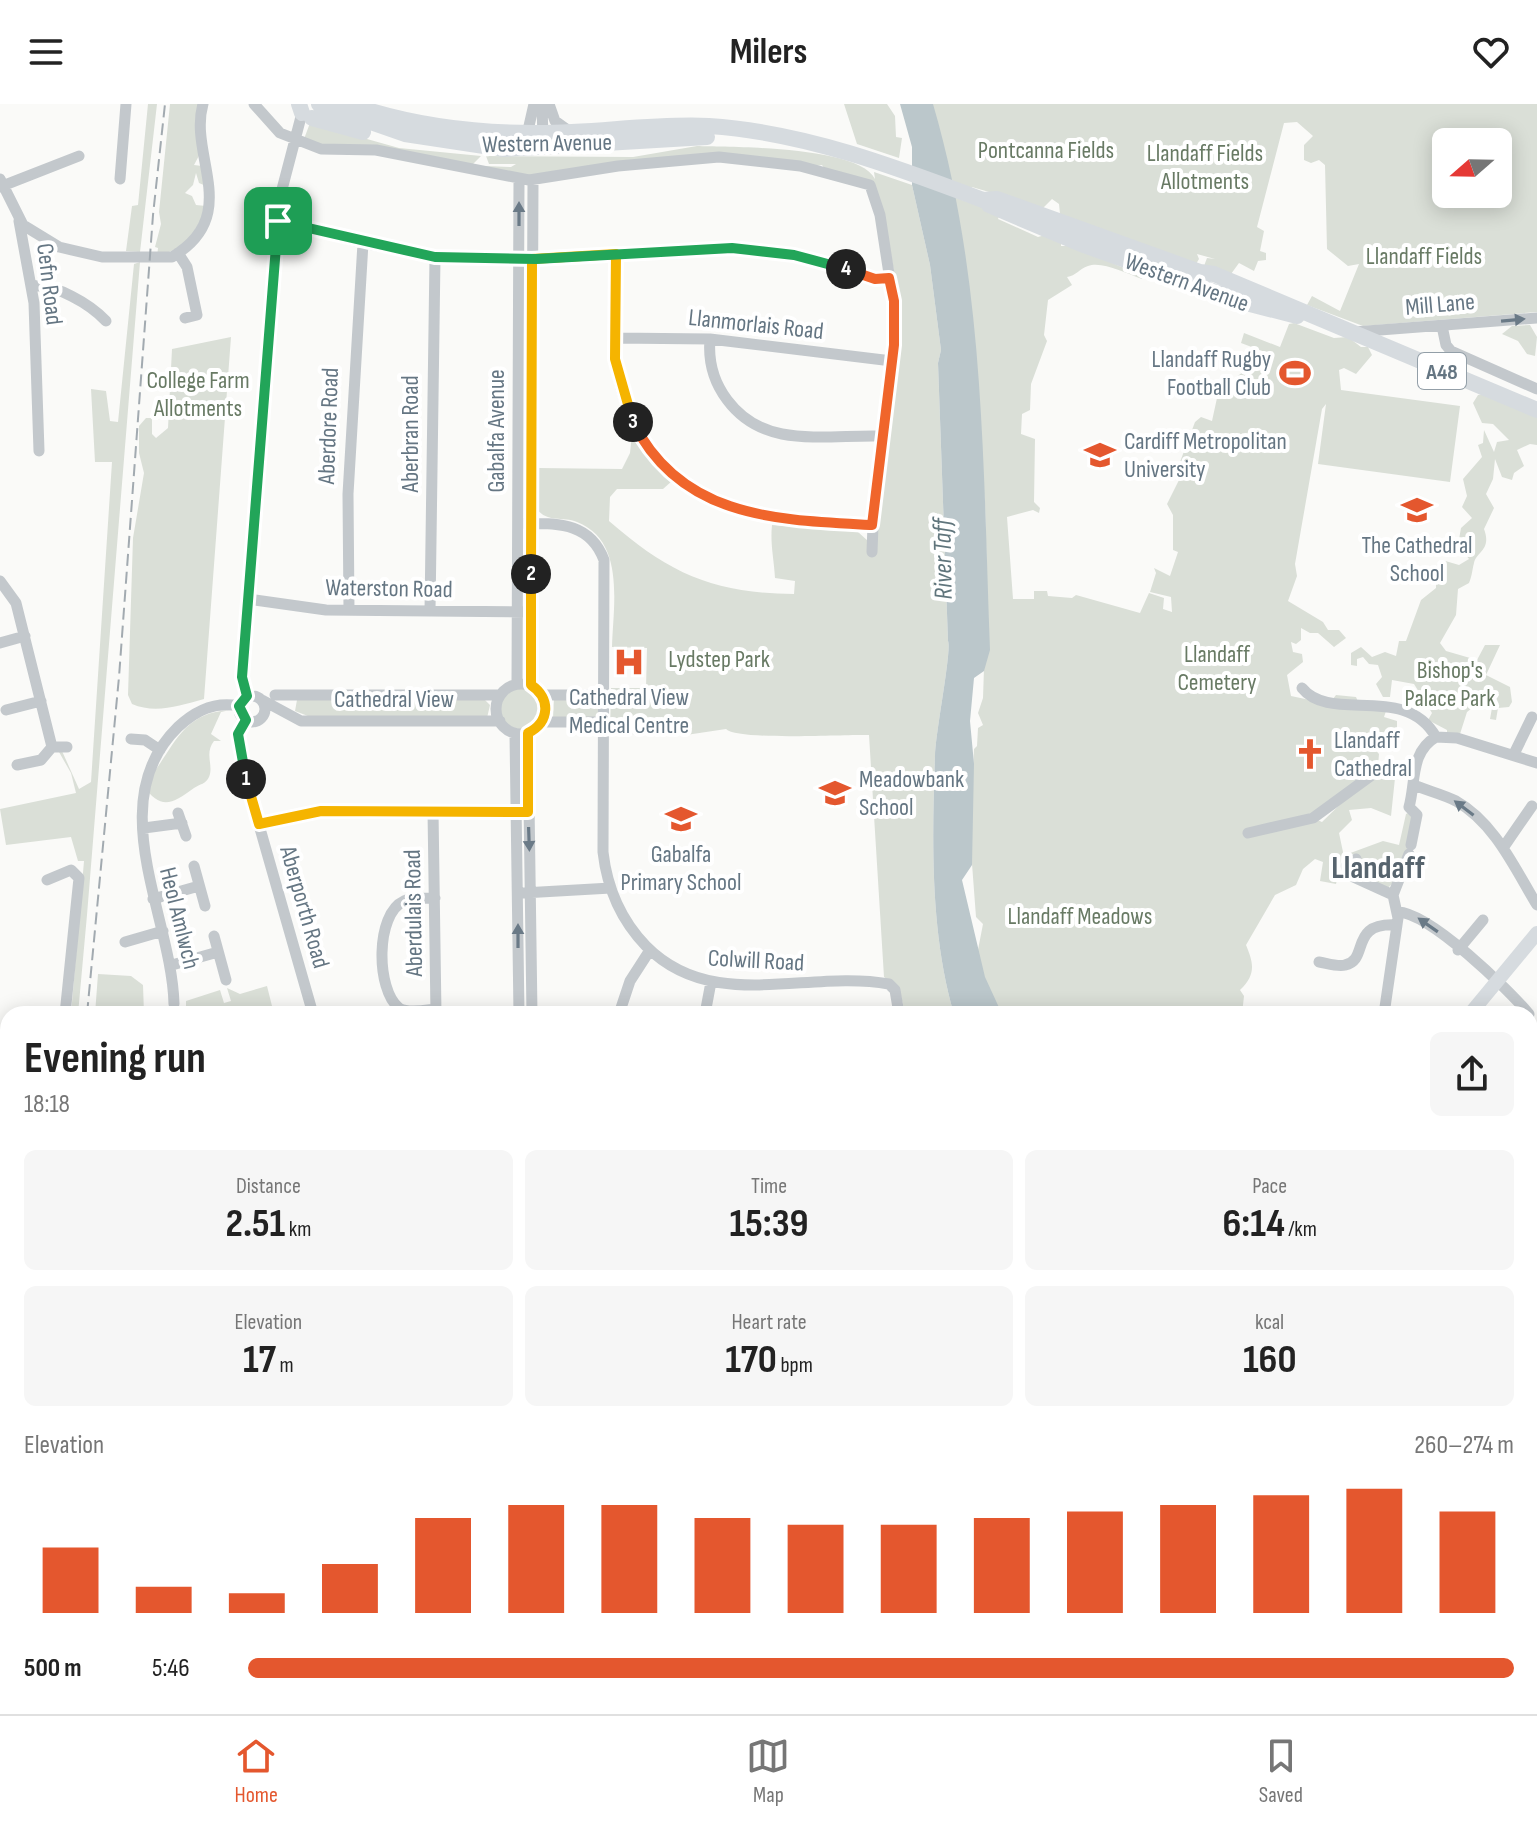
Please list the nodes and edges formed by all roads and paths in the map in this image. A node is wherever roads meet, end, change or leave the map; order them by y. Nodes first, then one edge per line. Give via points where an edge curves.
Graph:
1 (126, 104) edge
2 (203, 104) edge
3 (254, 104) edge
4 (349, 104) edge
5 (534, 104) edge
6 (542, 104) edge
7 (549, 104) edge
8 (308, 110) edge
9 (570, 131) junction
10 (294, 138) junction
11 (780, 138) junction
12 (535, 140) junction
13 (79, 156) dead end
14 (120, 179) dead end
15 (519, 179) junction
16 (533, 180) junction
17 (1, 184) edge
18 (18, 218) junction
19 (278, 221) junction
20 (363, 243) junction
21 (178, 253) junction
22 (616, 254) junction
23 (435, 257) junction
24 (519, 259) junction
25 (532, 259) junction
26 (889, 278) junction
27 (32, 286) junction
28 (185, 318) dead end
29 (1537, 318) edge
30 (106, 321) dead end
31 (1442, 326) junction
32 (1347, 332) junction
33 (615, 338) junction
34 (710, 339) junction
35 (892, 361) junction
36 (1537, 389) edge
37 (1537, 410) edge
38 (881, 436) junction
39 (39, 451) dead end
40 (524, 523) junction
41 (872, 525) junction
42 (872, 552) dead end
43 (0, 581) edge
44 (248, 599) junction
45 (349, 610) junction
46 (430, 611) junction
47 (524, 612) junction
48 (25, 636) junction
49 (0, 643) edge
50 (517, 684) junction
51 (531, 685) junction
52 (1302, 688) dead end
53 (275, 695) dead end
54 (295, 695) junction
55 (500, 695) junction
56 (542, 695) junction
57 (604, 695) junction
58 (262, 700) junction
59 (41, 701) junction
60 (243, 701) junction
61 (6, 710) dead end
62 (262, 717) junction
63 (289, 717) junction
64 (1532, 717) dead end
65 (246, 720) junction
66 (500, 721) junction
67 (542, 722) junction
68 (604, 722) junction
69 (528, 733) junction
70 (515, 734) junction
71 (1436, 737) junction
72 (131, 739) dead end
73 (52, 747) junction
74 (67, 747) dead end
75 (160, 750) junction
76 (1514, 754) junction
77 (1537, 762) edge
78 (17, 765) dead end
79 (1413, 779) junction
80 (1532, 806) dead end
81 (433, 811) junction
82 (522, 812) junction
83 (259, 824) junction
84 (144, 828) junction
85 (1248, 833) dead end
86 (186, 836) dead end
87 (1503, 848) junction
88 (1356, 859) dead end
89 (194, 866) dead end
90 (47, 880) dead end
91 (199, 886) junction
92 (611, 888) junction
93 (524, 893) junction
94 (1393, 895) junction
95 (435, 898) junction
96 (153, 899) junction
97 (1537, 905) edge
98 (205, 906) dead end
99 (1398, 912) junction
100 (1483, 920) dead end
101 (1397, 925) junction
102 (163, 931) junction
103 (1537, 933) edge
104 (214, 936) dead end
105 (125, 942) dead end
106 (650, 950) junction
107 (1458, 950) junction
108 (218, 952) junction
109 (1319, 962) dead end
110 (172, 965) junction
111 (226, 980) dead end
112 (711, 982) junction
113 (1496, 982) junction
114 (174, 1004) dead end
115 (66, 1006) edge
116 (311, 1006) edge
117 (398, 1006) edge
118 (436, 1006) edge
119 (519, 1006) edge
120 (531, 1006) edge
121 (622, 1006) edge
122 (706, 1006) edge
123 (898, 1006) edge
124 (1385, 1006) edge
125 (1476, 1006) edge
126 (1522, 1006) edge

1 - 14 street
2 - 21 street via 208,202 199,230
3 - 10 street via 273,128
4 - 12 highway, Western Avenue / A48 via 450,129
5 - 12 street
6 - 12 street
7 - 9 street via 555,121
8 - 10 street
8 - 12 highway, Western Avenue / A48 via 399,140
9 - 11 highway, Western Avenue / A48 via 700,126 768,132
9 - 12 highway, Western Avenue / A48
10 - 15 street via 321,149 376,150
10 - 19 street
11 - 12 highway, Western Avenue / A48
11 - 32 highway, Western Avenue / A48 via 896,168 983,200 1042,229 1246,303 1307,316
13 - 17 street
15 - 16 street
24 -> 15 street, Gabalfa Avenue
16 - 25 street, Gabalfa Avenue
16 - 26 street via 719,157 778,162 863,181 876,196
17 - 18 street
18 - 21 street via 46,241 80,254 159,259
18 - 27 street, Cefn Road
19 - 20 street
19 - 44 street
20 - 23 street
20 - 45 street, Aberdore Road via 348,494
21 - 28 street via 187,267 197,315
22 - 25 street
22 - 26 street via 750,249
22 - 33 street
23 - 24 street
23 - 46 street, Aberbran Road
24 - 25 street
24 - 40 street, Gabalfa Avenue
25 - 40 street, Gabalfa Avenue
26 - 35 street via 895,313
27 - 30 street via 58,290
27 - 39 street, Cefn Road
31 -> 29 street, Mill Lane
31 - 32 street, Mill Lane
31 - 36 street via 1451,351
32 - 37 highway, Western Avenue / A48
33 - 34 street, Llanmorlais Road
33 - 41 street via 618,373 633,422 687,486 756,515
34 - 35 street, Llanmorlais Road
34 - 38 street via 709,369 719,390 762,426 790,435
35 - 38 street
38 - 41 street
40 - 47 street, Gabalfa Avenue
40 - 57 street, Colwill Road via 575,528 603,555
41 - 42 street
43 - 48 street via 16,603
44 - 45 street, Waterston Road
44 - 60 street
45 - 46 street, Waterston Road
46 - 47 street, Waterston Road
47 - 50 street, Gabalfa Avenue
47 - 51 street, Gabalfa Avenue
48 - 49 street
48 - 59 street
50 - 51 street
50 - 55 street
51 - 56 street
52 - 71 street via 1310,696 1336,703 1392,706
53 - 54 street, Cathedral View
54 - 55 street, Cathedral View
54 - 63 street
55 - 66 street
56 - 57 street
56 - 67 street
57 - 68 street, Colwill Road
58 - 60 street, Cathedral View
58 - 62 street
58 - 63 street, Cathedral View
59 - 61 street
59 - 73 street
60 - 65 street
60 - 75 street, Heol Amlwch via 203,709 176,729
62 - 63 street, Cathedral View
62 - 65 street, Cathedral View
63 - 66 street, Cathedral View
64 - 76 street
65 - 83 street, Aberporth Road via 238,734 239,750
66 - 70 street
67 - 68 street
67 - 69 street
68 - 92 street, Colwill Road via 602,838
69 - 70 street
69 - 82 street
70 - 82 street
71 - 76 street
71 - 79 street via 1423,748
72 - 75 street via 145,740
73 - 74 street
73 - 78 street via 41,760
75 - 84 street, Heol Amlwch via 147,785
76 - 77 street
79 - 85 street via 1387,769 1376,772 1313,818
87 -> 79 street via 1462,805
79 - 94 street via 1409,807 1417,815
80 - 87 street
81 - 82 street
81 - 83 street via 321,811
81 - 95 street, Aberdulais Road
82 - 93 street
83 - 116 street, Aberporth Road
84 - 86 street via 180,818
84 - 96 street, Heol Amlwch via 144,860
87 - 97 street
88 - 94 street via 1346,866 1349,875
89 - 91 street
90 - 115 street via 71,870 79,878
91 - 96 street
91 - 98 street
92 - 93 street
92 - 106 street, Colwill Road via 628,923
119 -> 93 street
93 - 120 street
94 - 99 street
95 - 117 street via 408,899 387,921 381,957 387,986
95 - 118 street, Aberdulais Road
96 - 102 street, Heol Amlwch
99 - 101 street
107 -> 99 street via 1425,922
100 - 107 street
101 - 109 street via 1367,930 1346,965
101 - 124 street
102 - 105 street
102 - 110 street, Heol Amlwch
103 - 113 main road
104 - 108 street
106 - 112 street, Colwill Road via 682,974
106 - 121 street
107 - 113 street
108 - 110 street
108 - 111 street
110 - 114 street, Heol Amlwch
112 - 122 street
112 - 123 street, Colwill Road via 882,983 895,990
113 - 125 main road
113 - 126 street

